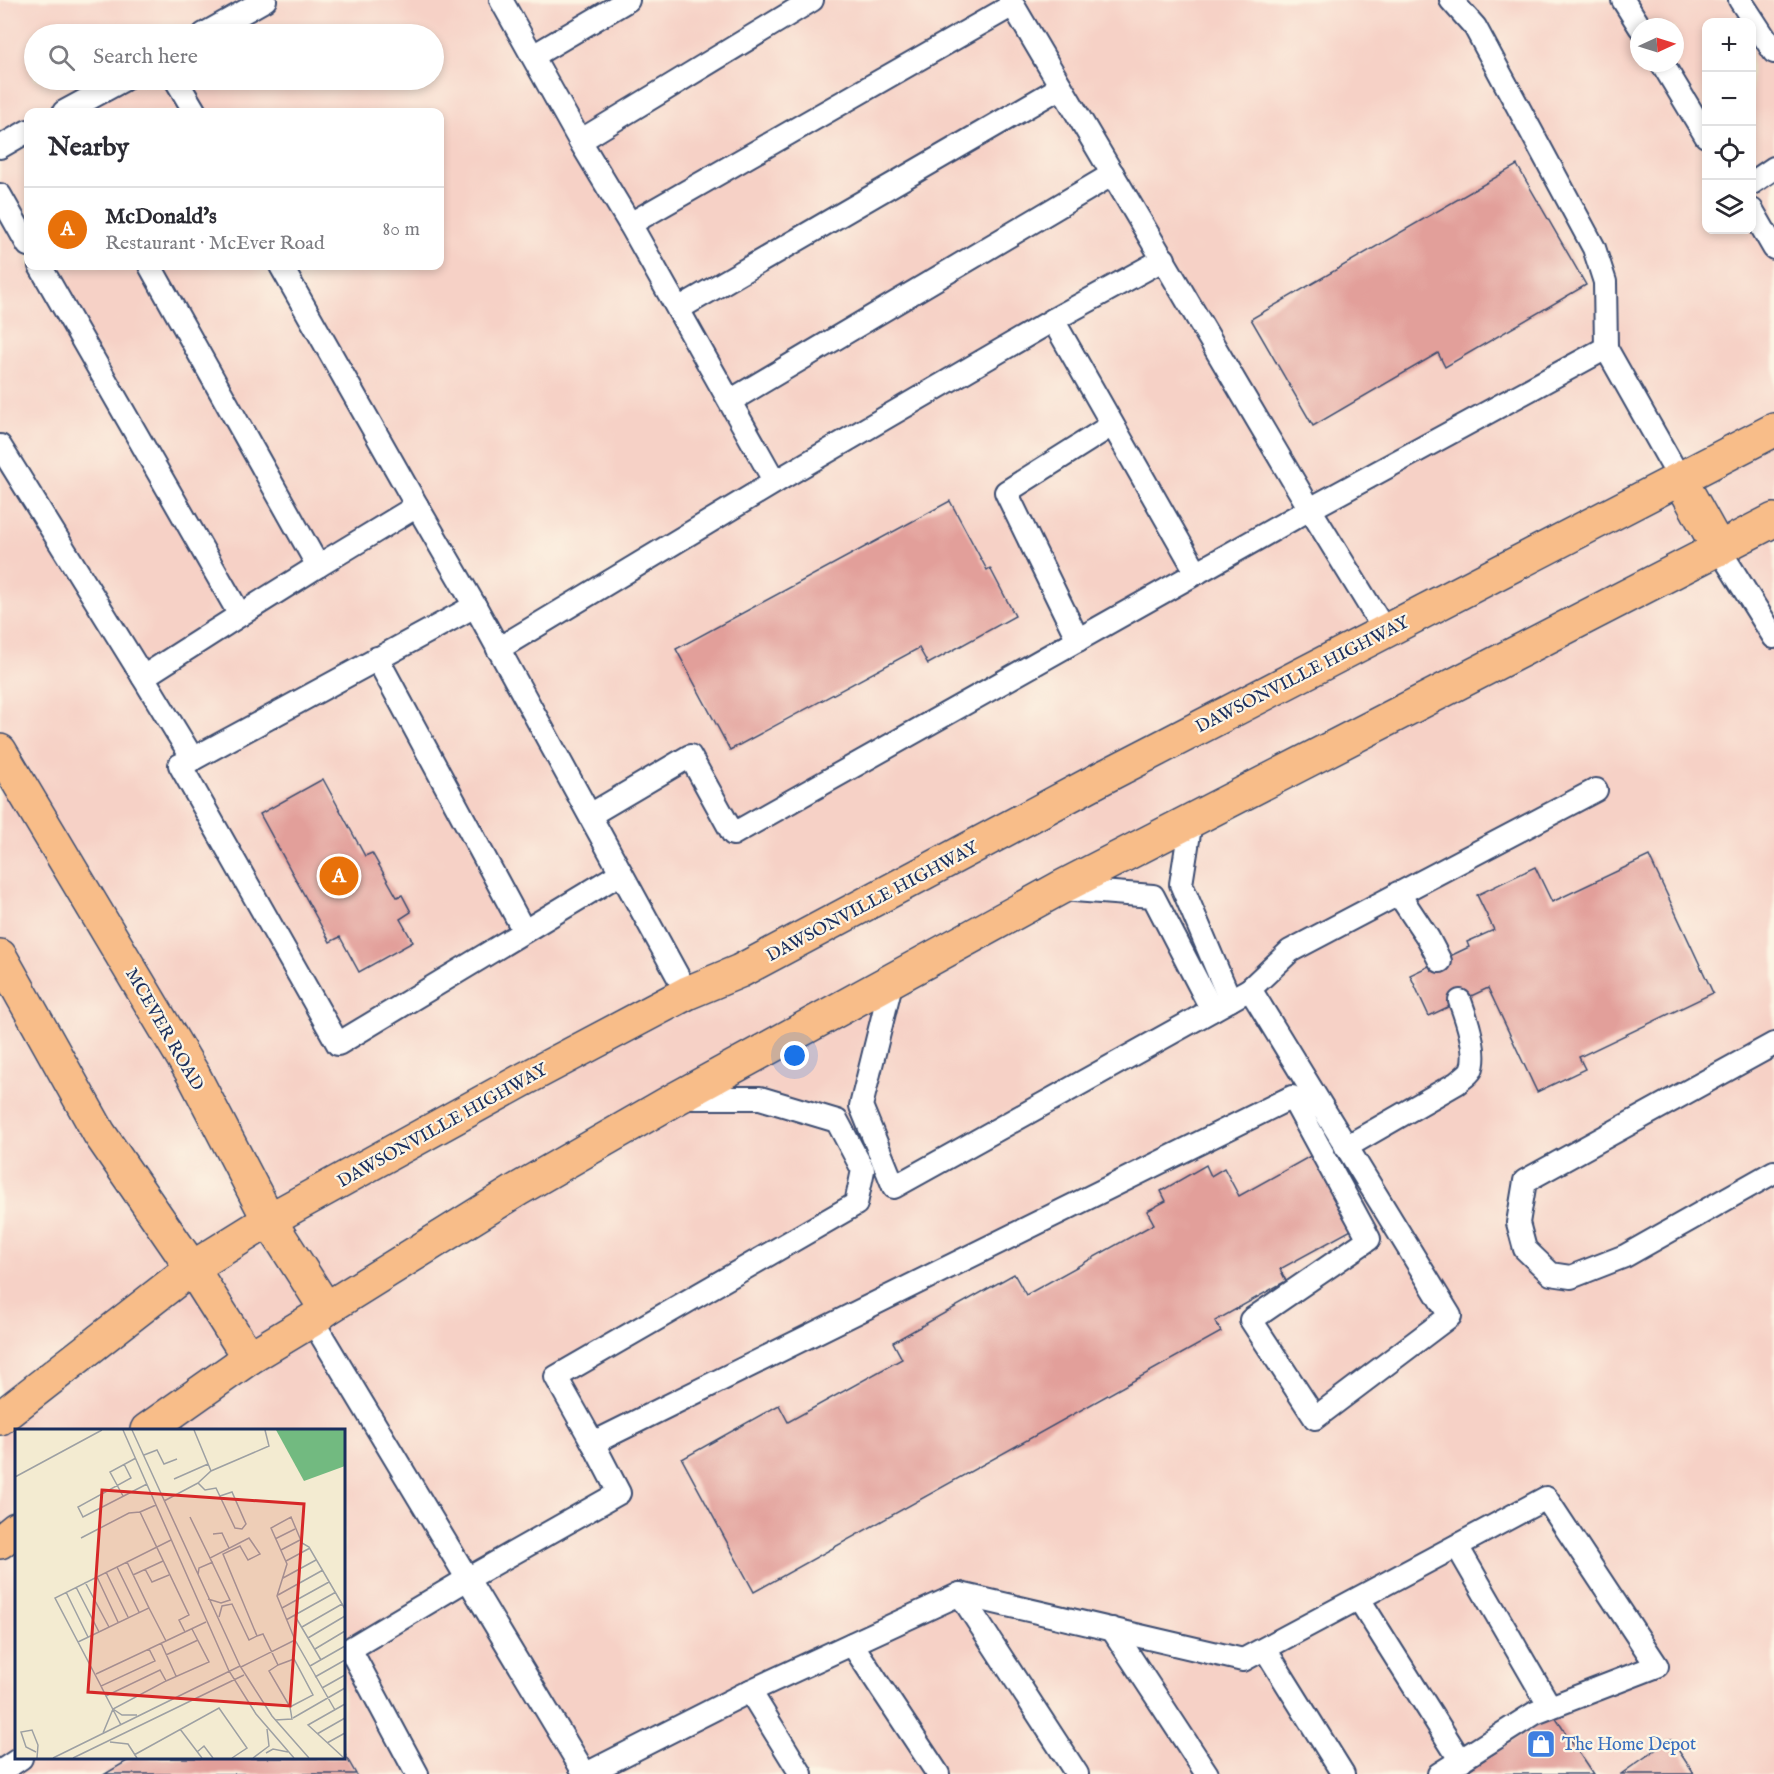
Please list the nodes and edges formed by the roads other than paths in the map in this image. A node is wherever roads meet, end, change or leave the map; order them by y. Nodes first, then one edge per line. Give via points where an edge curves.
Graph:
1 (265, 0) edge
2 (501, 0) edge
3 (628, 0) edge
4 (812, 0) edge
5 (1451, 0) edge
6 (1623, 0) edge
7 (1740, 0) edge
8 (1012, 3) edge
9 (1634, 18) edge
10 (222, 24) edge
11 (1774, 52) edge
12 (533, 57) junction
13 (1668, 72) edge
14 (1061, 87) junction
15 (105, 90) edge
16 (182, 90) edge
17 (71, 108) edge
18 (193, 108) edge
19 (1702, 128) edge
20 (24, 133) edge
21 (580, 141) junction
22 (0, 147) edge
23 (1774, 168) edge
24 (1113, 174) junction
25 (1756, 180) edge
26 (0, 195) edge
27 (1756, 217) edge
28 (630, 224) junction
29 (24, 238) edge
30 (1774, 248) edge
31 (1164, 260) junction
32 (42, 270) edge
33 (152, 270) edge
34 (283, 270) edge
35 (678, 309) junction
36 (1053, 320) junction
37 (1606, 348) junction
38 (730, 401) junction
39 (1112, 425) junction
40 (1774, 430) edge
41 (0, 446) edge
42 (1680, 479) junction
43 (775, 482) junction
44 (417, 506) junction
45 (1310, 509) junction
46 (1774, 520) edge
47 (1719, 549) junction
48 (318, 566) junction
49 (1197, 573) junction
50 (475, 606) junction
51 (240, 615) junction
52 (1385, 631) junction
53 (1774, 637) edge
54 (1078, 639) junction
55 (498, 649) junction
56 (377, 658) junction
57 (143, 677) junction
58 (0, 751) edge
59 (193, 759) junction
60 (1596, 790) dead end
61 (590, 815) junction
62 (1191, 821) junction
63 (621, 873) junction
64 (1060, 888) junction
65 (1398, 892) junction
66 (524, 931) junction
67 (0, 956) edge
68 (1440, 961) dead end
69 (892, 980) junction
70 (1250, 989) junction
71 (687, 993) junction
72 (1460, 1001) dead end
73 (1221, 1005) junction
74 (1774, 1044) edge
75 (677, 1098) junction
76 (1347, 1147) junction
77 (1774, 1172) edge
78 (269, 1220) junction
79 (192, 1268) junction
80 (319, 1314) junction
81 (249, 1358) junction
82 (0, 1418) edge
83 (150, 1429) edge
84 (593, 1443) junction
85 (15, 1530) edge
86 (0, 1542) edge
87 (1457, 1546) junction
88 (469, 1578) junction
89 (960, 1594) junction
90 (1359, 1599) junction
91 (1112, 1629) junction
92 (852, 1644) junction
93 (347, 1645) edge
94 (1264, 1649) junction
95 (750, 1691) junction
96 (1550, 1707) junction
97 (20, 1759) edge
98 (1461, 1761) junction
99 (793, 1771) edge
100 (0, 1772) edge
101 (417, 1774) edge
102 (586, 1774) edge
103 (938, 1774) edge
104 (1077, 1774) edge
105 (1207, 1774) edge
106 (1343, 1774) edge
107 (1439, 1774) edge

1 - 10 lane
2 - 12 lane
3 - 12 lane
4 - 21 lane
5 - 37 lane via 1475,27 1594,248 1605,282
6 - 9 lane
7 - 11 lane
8 - 14 lane
8 - 28 lane
12 - 21 lane
13 - 19 lane
14 - 24 lane
14 - 35 lane
15 - 17 lane
16 - 18 lane
20 - 22 lane
21 - 28 lane
23 - 25 lane
24 - 31 lane
24 - 38 lane
26 - 29 lane
27 - 30 lane
28 - 35 lane
31 - 36 lane
31 - 45 lane
32 - 51 lane
33 - 48 lane
34 - 44 lane
35 - 38 lane
36 - 39 lane
36 - 43 lane
37 - 42 lane
37 - 45 lane
38 - 43 lane
39 - 49 lane
39 - 54 lane via 1005,492
40 - 42 main road, DAWSONVILLE HIGHWAY
41 - 57 lane
42 - 47 main road
42 - 52 main road, DAWSONVILLE HIGHWAY
43 - 55 lane
44 - 48 lane
44 - 50 lane
45 - 49 lane
45 - 52 lane
46 - 47 main road
47 - 53 lane
47 - 62 main road
48 - 51 lane
49 - 54 lane
50 - 55 lane
50 - 56 lane
51 - 57 lane
52 - 71 main road, DAWSONVILLE HIGHWAY via 740,971
54 - 61 lane via 733,834 690,756
55 - 61 lane
56 - 59 lane
56 - 66 lane
57 - 59 lane
58 - 78 main road, MCEVER ROAD via 194,1076
59 - 66 lane via 180,765 338,1044
60 - 65 lane
61 - 63 lane
62 - 64 main road
62 - 73 lane via 1181,884
63 - 66 lane
63 - 71 lane
64 - 69 main road
64 - 73 lane via 1153,896
65 - 68 lane
65 - 70 lane via 1290,951
67 - 79 main road via 99,1133
69 - 73 lane via 861,1106 894,1187
69 - 75 main road
70 - 73 lane
70 - 76 lane
71 - 78 main road, DAWSONVILLE HIGHWAY
72 - 76 lane via 1472,1041 1470,1072
74 - 77 lane via 1525,1181 1518,1223 1525,1249 1551,1274 1571,1277 1625,1256
75 - 80 main road via 517,1190
75 - 84 lane via 760,1098 837,1121 863,1170 856,1204 556,1377
76 - 84 lane via 1450,1316 1315,1418 1251,1320 1369,1239 1292,1097
78 - 79 main road, DAWSONVILLE HIGHWAY
78 - 80 main road, MCEVER ROAD
79 - 81 main road
79 - 82 main road, DAWSONVILLE HIGHWAY
80 - 81 main road
80 - 88 lane
81 - 83 main road
84 - 88 lane via 619,1494
85 - 86 main road
87 - 90 lane
87 - 96 lane
87 - 96 lane via 1546,1498 1657,1666
88 - 93 lane
88 - 102 lane
89 - 91 lane
89 - 92 lane
89 - 104 lane
90 - 94 lane
90 - 98 lane
91 - 94 lane via 1244,1660
91 - 105 lane
92 - 95 lane
92 - 103 lane
93 - 101 lane
94 - 106 lane
95 - 99 lane
95 - 102 lane
96 - 98 lane
97 - 100 lane
98 - 107 lane

